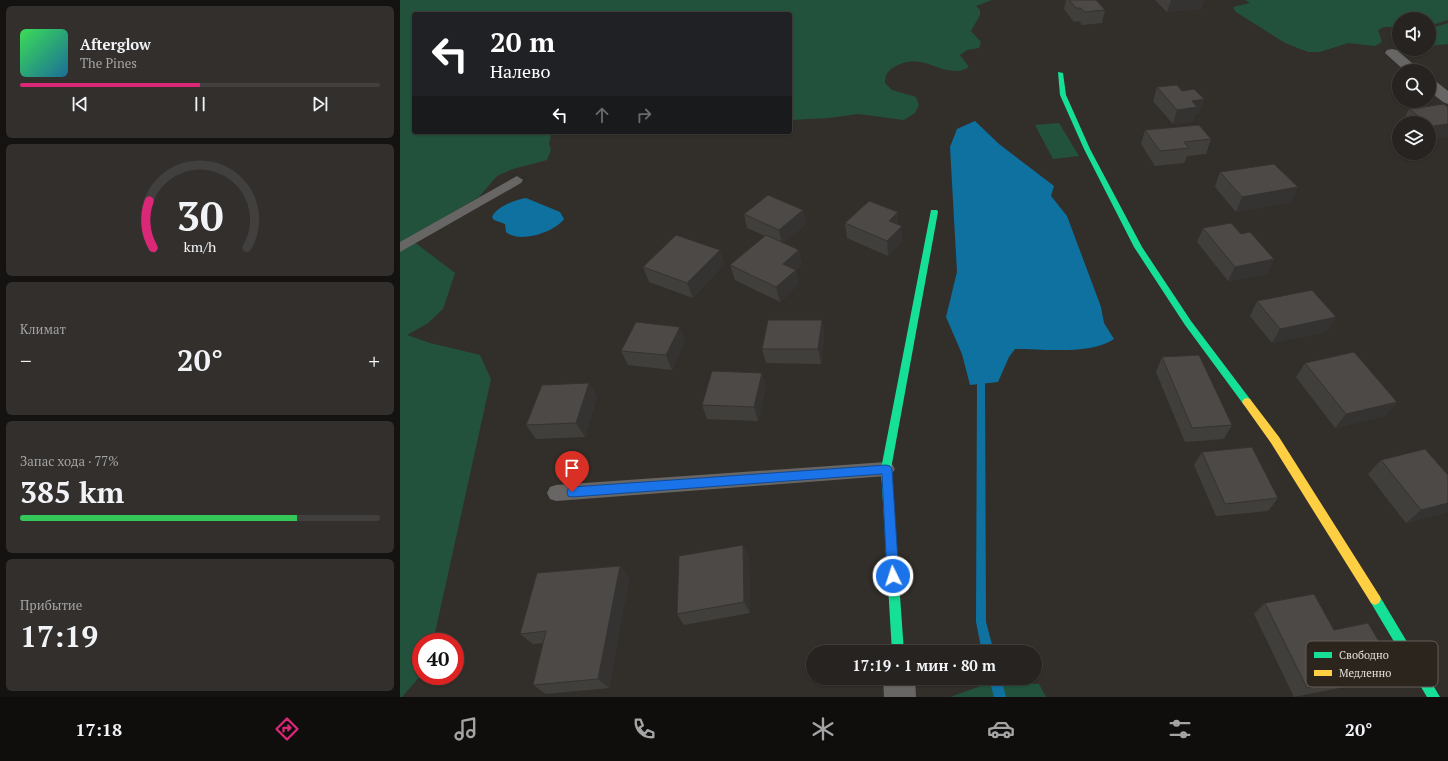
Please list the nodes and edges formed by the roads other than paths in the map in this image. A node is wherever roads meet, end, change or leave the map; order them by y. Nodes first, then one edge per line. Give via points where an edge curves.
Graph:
1 (1396, 56) edge
2 (1405, 64) edge
3 (1060, 73) dead end
4 (1436, 89) edge
5 (1448, 99) edge
6 (517, 180) dead end
7 (934, 212) dead end
8 (400, 248) edge
9 (886, 469) junction
10 (556, 493) dead end
11 (1401, 641) edge
12 (898, 645) edge
13 (899, 685) edge
14 (1428, 687) edge
15 (900, 697) edge
16 (1434, 697) edge

1 - 2 street
3 - 11 street via 1062,95 1138,247 1188,323 1275,440
4 - 5 street
6 - 8 lane
7 - 9 street
9 - 10 lane
9 - 12 street
13 - 15 street
14 - 16 street

